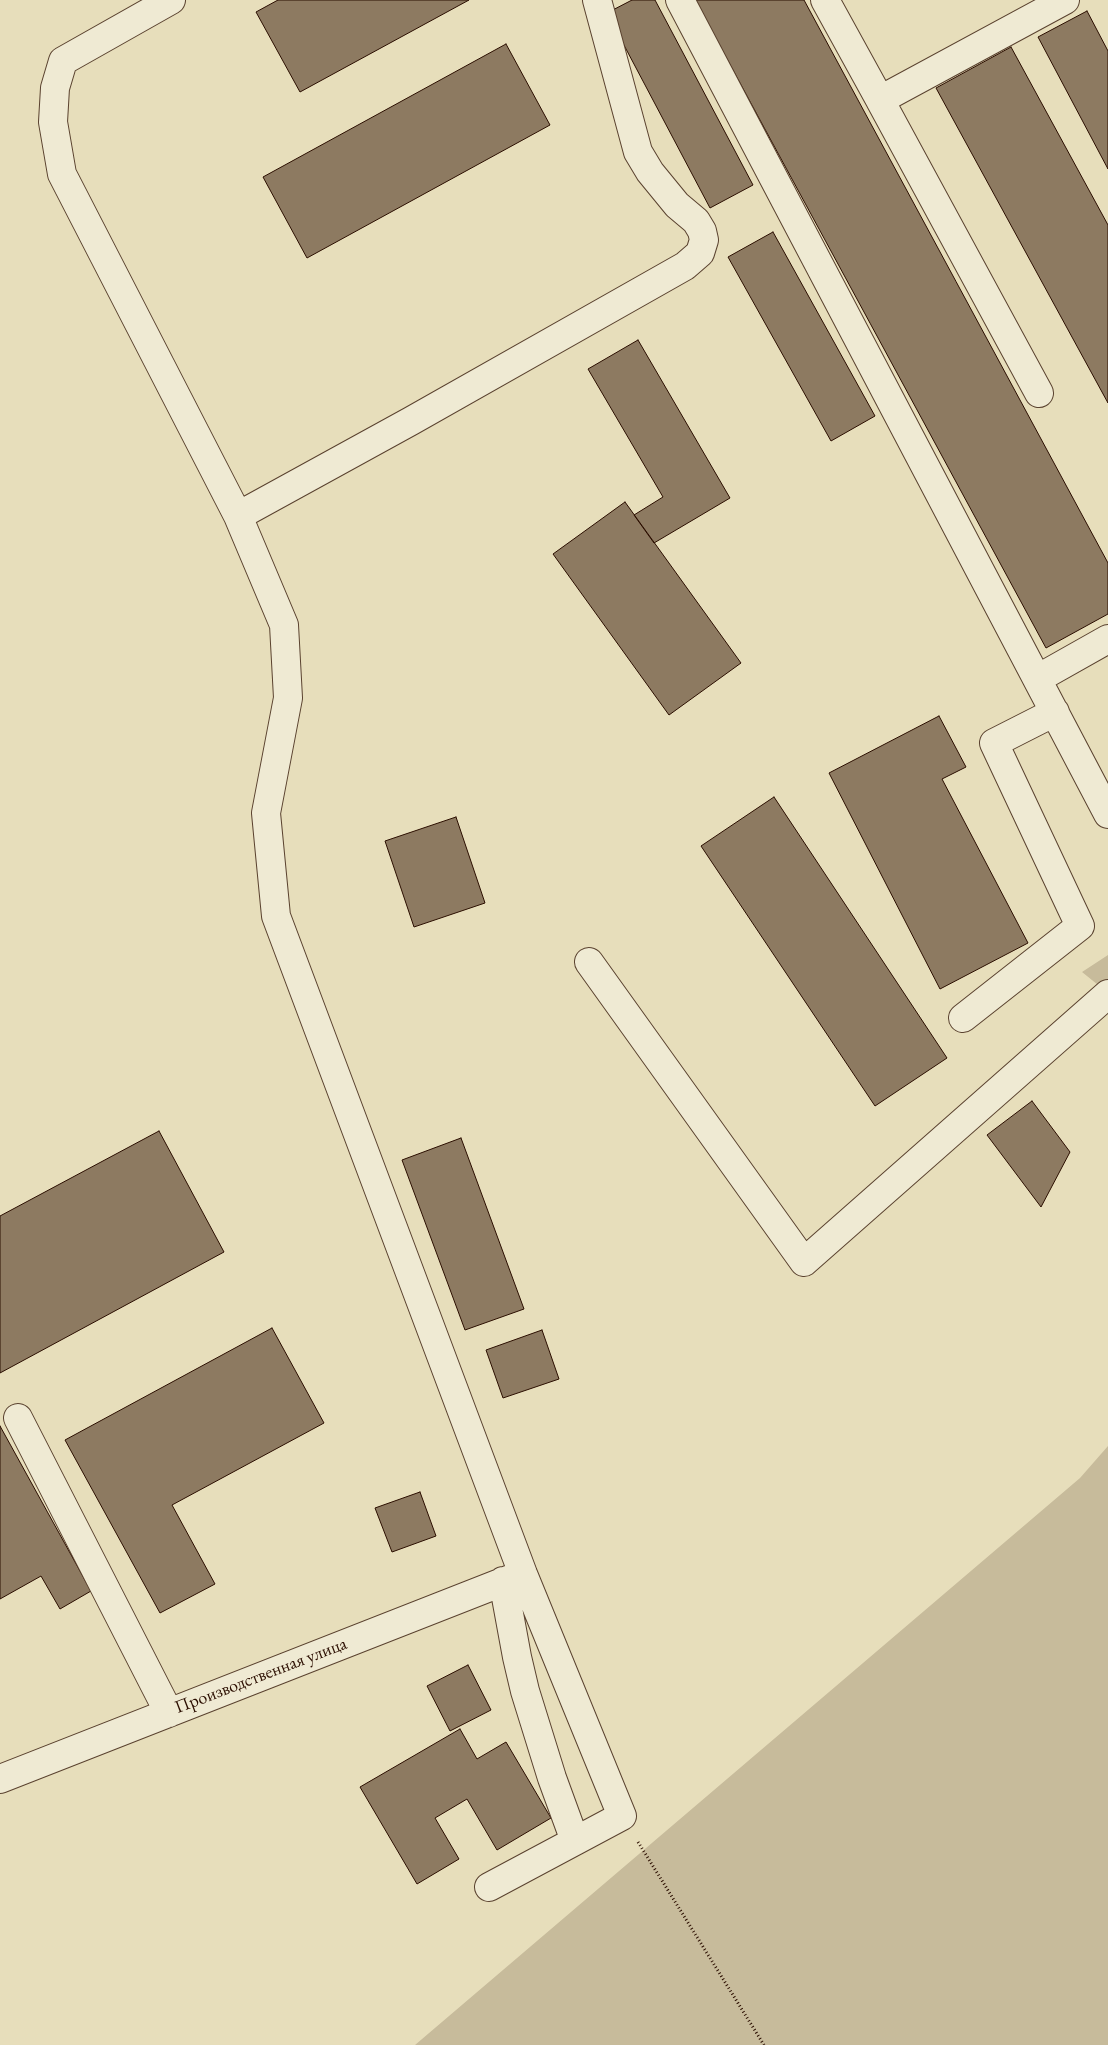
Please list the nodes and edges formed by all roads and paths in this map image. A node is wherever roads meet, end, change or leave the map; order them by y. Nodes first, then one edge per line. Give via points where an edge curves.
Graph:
1 (171, 0) edge
2 (597, 0) edge
3 (680, 0) edge
4 (825, 0) edge
5 (1064, 0) edge
6 (880, 100) junction
7 (1039, 393) dead end
8 (238, 516) junction
9 (1108, 639) edge
10 (1037, 679) junction
11 (1055, 712) junction
12 (1108, 814) edge
13 (589, 962) dead end
14 (1108, 994) edge
15 (963, 1018) dead end
16 (18, 1418) dead end
17 (513, 1577) junction
18 (169, 1712) junction
19 (0, 1779) edge
20 (622, 1816) junction
21 (575, 1841) junction
22 (489, 1887) dead end
23 (764, 2045) edge

1 - 8 lane via 63,61 55,88 53,122 62,174
2 - 8 lane via 638,152 677,205 696,221 704,240 700,253 685,266
3 - 10 lane
4 - 6 lane
5 - 6 lane
6 - 7 lane
8 - 17 lane via 284,625 288,698 266,813 276,916
9 - 10 lane
10 - 11 lane
11 - 12 lane
11 - 15 lane via 994,743 1080,926
13 - 14 lane via 804,1262
16 - 18 lane
17 - 18 lane, Производственная улица
17 - 20 lane
17 - 21 lane via 517,1657 552,1778
18 - 19 lane, Производственная улица
20 - 21 lane
20 - 23 path
21 - 22 lane

